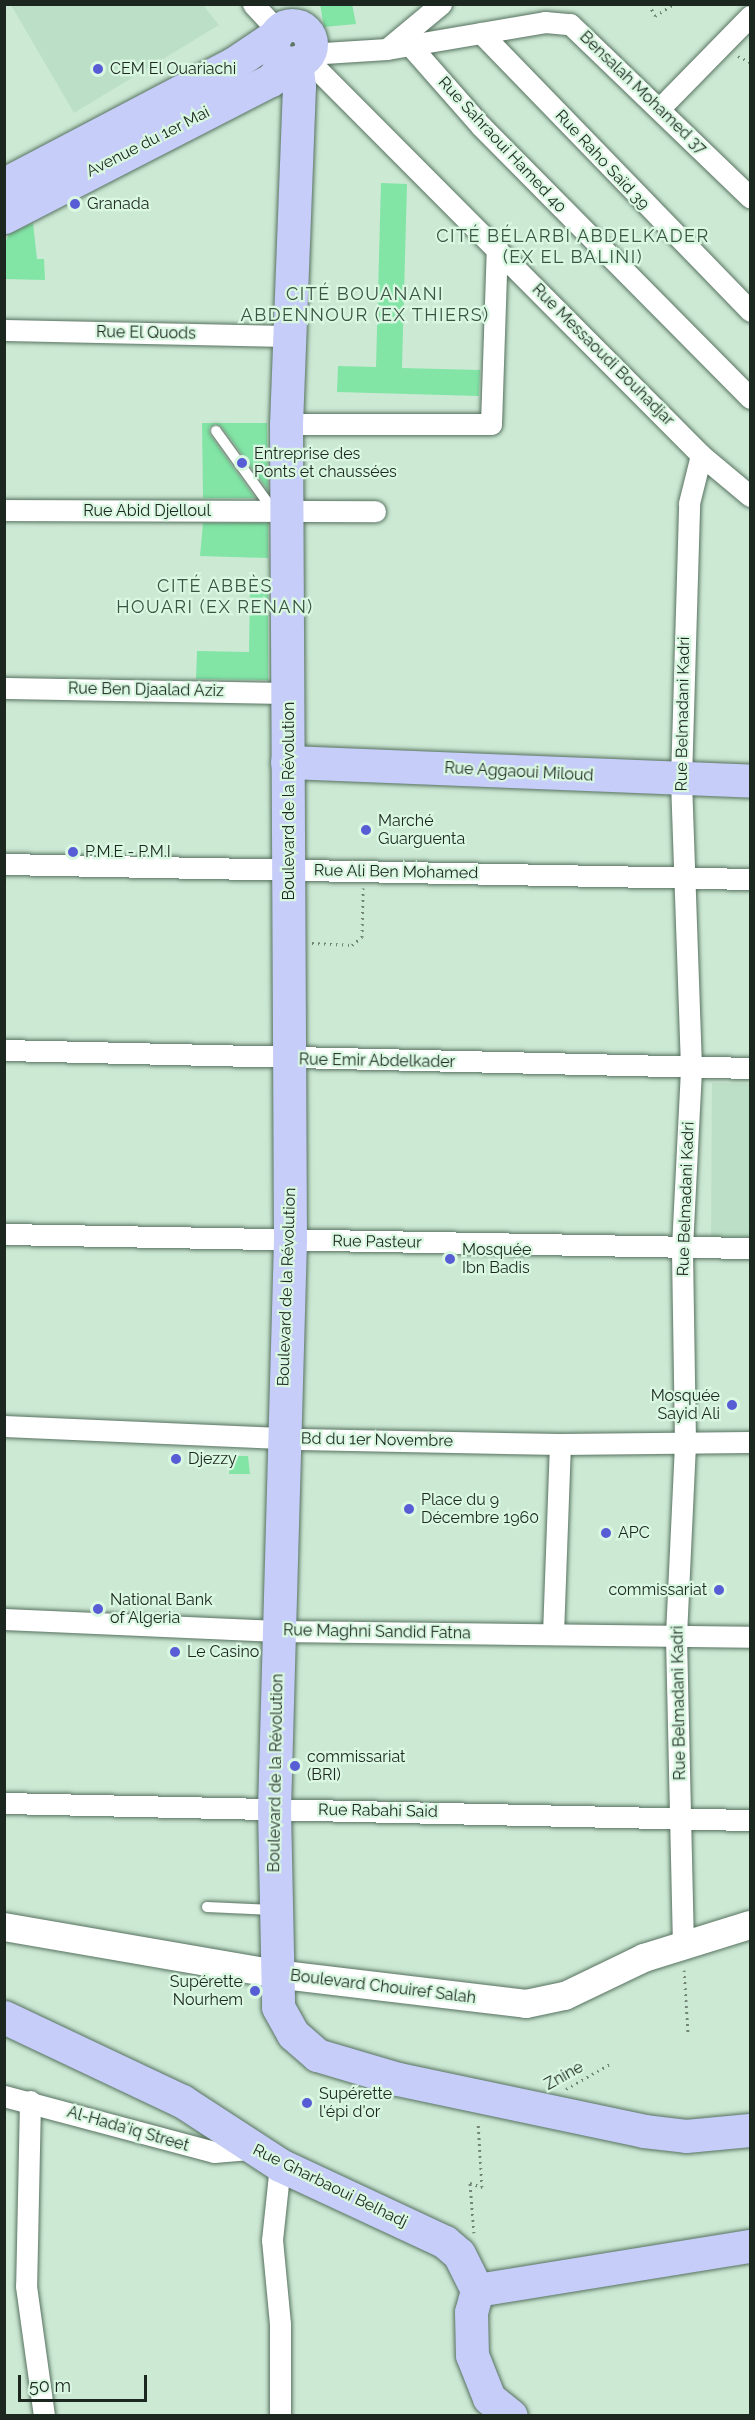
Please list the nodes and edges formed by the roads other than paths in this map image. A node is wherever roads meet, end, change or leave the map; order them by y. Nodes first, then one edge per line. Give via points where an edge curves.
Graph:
1 (253, 4) edge
2 (441, 4) edge
3 (750, 16) edge
4 (481, 33) junction
5 (293, 34) edge
6 (408, 43) junction
7 (387, 49) junction
8 (659, 109) junction
9 (4, 184) edge
10 (750, 197) edge
11 (4, 217) edge
12 (497, 247) junction
13 (750, 311) edge
14 (4, 330) edge
15 (288, 336) junction
16 (750, 398) edge
17 (286, 424) junction
18 (216, 431) dead end
19 (701, 455) junction
20 (750, 496) edge
21 (4, 510) edge
22 (281, 511) junction
23 (375, 512) dead end
24 (4, 688) edge
25 (288, 693) junction
26 (288, 762) junction
27 (681, 779) junction
28 (750, 781) edge
29 (4, 864) edge
30 (289, 870) junction
31 (684, 879) junction
32 (750, 879) edge
33 (4, 1050) edge
34 (291, 1059) junction
35 (691, 1067) junction
36 (750, 1068) edge
37 (4, 1234) edge
38 (290, 1240) junction
39 (682, 1247) junction
40 (750, 1248) edge
41 (4, 1426) edge
42 (290, 1439) junction
43 (685, 1442) junction
44 (750, 1442) edge
45 (560, 1444) junction
46 (4, 1619) edge
47 (278, 1631) junction
48 (553, 1634) junction
49 (676, 1635) junction
50 (750, 1637) edge
51 (4, 1803) edge
52 (274, 1809) junction
53 (681, 1818) junction
54 (750, 1820) edge
55 (207, 1907) dead end
56 (275, 1910) junction
57 (750, 1924) edge
58 (4, 1927) edge
59 (683, 1946) junction
60 (275, 1974) junction
61 (4, 2017) edge
62 (4, 2096) edge
63 (30, 2102) junction
64 (750, 2130) edge
65 (266, 2157) junction
66 (750, 2247) edge
67 (477, 2290) junction
68 (498, 2410) edge
69 (44, 2415) edge
70 (280, 2415) edge

1 - 5 street, Rue Messaoudi Bouhadjar
2 - 7 street
3 - 8 street
4 - 6 street, Bensalah Mohamed 37
4 - 8 street, Bensalah Mohamed 37 via 545,22 570,24
4 - 13 street, Rue Raho Saïd 39
5 - 7 street, Bensalah Mohamed 37
5 - 9 main road, Avenue du 1er Mai
5 - 11 main road, Avenue du 1er Mai via 271,80
5 - 12 street, Rue Messaoudi Bouhadjar
5 - 15 main road, Boulevard de la Révolution via 300,86
6 - 7 street, Bensalah Mohamed 37
6 - 16 street, Rue Sahraoui Hamed 40 via 481,126
8 - 10 street, Bensalah Mohamed 37
12 - 17 street via 491,424
12 - 19 street, Rue Messaoudi Bouhadjar
14 - 15 street, Rue El Quods
15 - 17 main road, Boulevard de la Révolution
17 - 22 main road, Boulevard de la Révolution
18 - 22 lane
19 - 20 street, Rue Messaoudi Bouhadjar
19 - 27 street, Rue Belmadani Kadri via 689,502
21 - 22 street, Rue Abid Djelloul
22 - 23 street, Rue Abid Djelloul
22 - 25 main road, Boulevard de la Révolution
24 - 25 street, Rue Ben Djaalad Aziz
25 - 26 main road, Boulevard de la Révolution
26 - 27 main road, Rue Aggaoui Miloud
26 - 30 main road, Boulevard de la Révolution
27 - 28 main road, Rue Aggaoui Miloud
27 - 31 street, Rue Belmadani Kadri
29 - 30 street, Rue Ali Ben Mohamed
30 - 31 street, Rue Ali Ben Mohamed
30 - 34 main road, Boulevard de la Révolution
31 - 32 street, Rue Ali Ben Mohamed
31 - 35 street, Rue Belmadani Kadri
33 - 34 street, Rue Emir Abdelkader
34 - 35 street, Rue Emir Abdelkader
34 - 38 main road, Boulevard de la Révolution
35 - 36 street, Rue Emir Abdelkader
35 - 39 street, Rue Belmadani Kadri
37 - 38 street, Rue Pasteur
38 - 39 street, Rue Pasteur
38 - 42 main road, Boulevard de la Révolution
39 - 40 street, Rue Pasteur
39 - 43 street, Rue Belmadani Kadri
41 - 42 street, Bd du 1er Novembre
42 - 45 street, Bd du 1er Novembre
42 - 47 main road, Boulevard de la Révolution
43 - 44 street, Bd du 1er Novembre
43 - 45 street, Bd du 1er Novembre
43 - 49 street, Rue Belmadani Kadri
45 - 48 street
46 - 47 street, Rue Maghni Sandid Fatna
47 - 48 street, Rue Maghni Sandid Fatna
47 - 52 main road, Boulevard de la Révolution
48 - 49 street, Rue Maghni Sandid Fatna
49 - 50 street, Rue Maghni Sandid Fatna
49 - 53 street, Rue Belmadani Kadri
51 - 52 street, Rue Rabahi Said
52 - 53 street, Rue Rabahi Said
52 - 56 main road, Boulevard de la Révolution
53 - 54 street, Rue Rabahi Said
53 - 59 street, Rue Belmadani Kadri
55 - 56 lane
56 - 60 main road, Boulevard de la Révolution
57 - 59 main road, Boulevard Chouiref Salah
58 - 60 main road, Boulevard Chouiref Salah
59 - 60 main road, Boulevard Chouiref Salah via 644,1958 565,1996 526,2004
60 - 64 main road, Boulevard de la Révolution via 278,2007 293,2034 317,2055 398,2079 530,2109 686,2136
61 - 65 main road, Rue Gharbaoui Belhadj via 182,2101
62 - 63 street, Al-Hada'iq Street
63 - 65 street, Al-Hada'iq Street via 213,2152
63 - 69 street via 26,2286
65 - 67 main road, Rue Gharbaoui Belhadj via 445,2242 459,2254
65 - 70 street via 280,2324
66 - 67 main road
67 - 68 main road via 469,2333 477,2375

